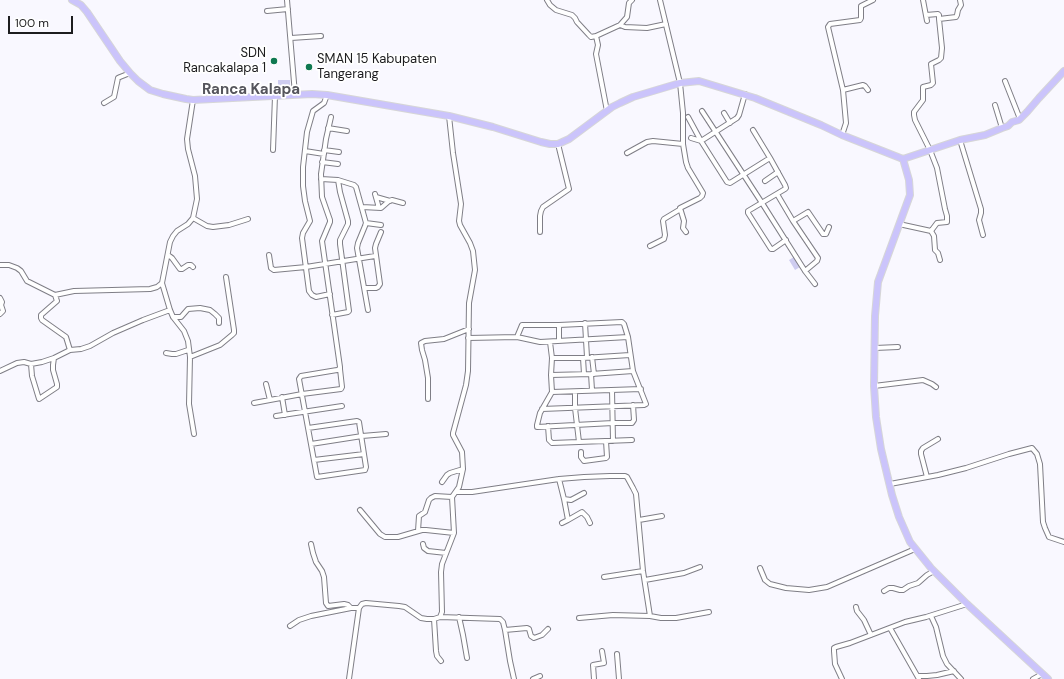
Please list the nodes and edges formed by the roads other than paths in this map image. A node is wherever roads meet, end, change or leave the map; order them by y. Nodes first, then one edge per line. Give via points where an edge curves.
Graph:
1 (72, 0) edge
2 (287, 0) edge
3 (548, 0) edge
4 (632, 0) edge
5 (660, 0) edge
6 (873, 0) edge
7 (924, 0) edge
8 (960, 0) edge
9 (288, 9) junction
10 (267, 11) dead end
11 (926, 15) junction
12 (939, 19) junction
13 (927, 21) dead end
14 (666, 24) junction
15 (620, 25) junction
16 (321, 36) dead end
17 (596, 36) junction
18 (291, 38) junction
19 (130, 72) junction
20 (1063, 74) edge
21 (1005, 81) dead end
22 (680, 83) junction
23 (843, 90) junction
24 (868, 90) dead end
25 (295, 94) junction
26 (745, 94) junction
27 (327, 95) junction
28 (274, 96) junction
29 (193, 100) junction
30 (104, 103) dead end
31 (995, 105) dead end
32 (607, 110) junction
33 (702, 111) dead end
34 (724, 113) dead end
35 (450, 116) junction
36 (331, 117) dead end
37 (688, 117) dead end
38 (1020, 119) junction
39 (730, 123) junction
40 (328, 128) junction
41 (1002, 128) junction
42 (753, 130) dead end
43 (347, 131) dead end
44 (716, 131) junction
45 (842, 135) junction
46 (691, 138) dead end
47 (960, 140) junction
48 (701, 141) junction
49 (558, 144) junction
50 (682, 144) junction
51 (273, 150) dead end
52 (930, 150) junction
53 (305, 151) junction
54 (324, 152) junction
55 (339, 152) dead end
56 (627, 153) dead end
57 (770, 158) junction
58 (903, 160) junction
59 (322, 162) junction
60 (338, 164) dead end
61 (778, 172) junction
62 (744, 174) junction
63 (321, 179) junction
64 (338, 180) junction
65 (765, 180) dead end
66 (777, 194) junction
67 (390, 201) junction
68 (403, 203) dead end
69 (762, 203) junction
70 (362, 207) junction
71 (379, 208) junction
72 (679, 210) junction
73 (193, 218) junction
74 (248, 219) dead end
75 (793, 221) junction
76 (366, 224) junction
77 (899, 224) junction
78 (381, 225) dead end
79 (829, 227) dead end
80 (381, 232) dead end
81 (540, 232) dead end
82 (686, 232) dead end
83 (931, 232) junction
84 (983, 235) dead end
85 (786, 240) junction
86 (650, 246) dead end
87 (168, 255) junction
88 (269, 255) dead end
89 (376, 256) junction
90 (359, 259) junction
91 (940, 260) dead end
92 (342, 262) junction
93 (325, 264) junction
94 (0, 266) edge
95 (193, 266) dead end
96 (306, 267) junction
97 (805, 271) junction
98 (226, 277) dead end
99 (162, 283) junction
100 (815, 284) dead end
101 (364, 288) junction
102 (330, 294) junction
103 (55, 295) junction
104 (0, 298) edge
105 (1, 305) edge
106 (170, 310) junction
107 (368, 310) dead end
108 (0, 314) edge
109 (332, 315) junction
110 (173, 317) junction
111 (219, 322) dead end
112 (585, 323) junction
113 (559, 325) junction
114 (469, 329) junction
115 (516, 337) junction
116 (628, 337) junction
117 (468, 338) junction
118 (586, 340) junction
119 (558, 341) junction
120 (550, 342) junction
121 (898, 347) dead end
122 (875, 348) junction
123 (70, 350) junction
124 (188, 350) junction
125 (166, 352) dead end
126 (630, 355) junction
127 (190, 357) junction
128 (585, 357) junction
129 (592, 357) junction
130 (54, 358) junction
131 (552, 358) junction
132 (31, 364) junction
133 (340, 369) junction
134 (0, 372) edge
135 (633, 372) junction
136 (584, 374) junction
137 (592, 374) junction
138 (551, 375) junction
139 (266, 384) dead end
140 (874, 386) junction
141 (936, 387) dead end
142 (641, 389) junction
143 (592, 390) junction
144 (612, 390) junction
145 (552, 392) junction
146 (575, 392) junction
147 (302, 394) junction
148 (282, 397) junction
149 (428, 399) dead end
150 (270, 400) junction
151 (254, 402) dead end
152 (613, 405) junction
153 (633, 405) junction
154 (342, 406) dead end
155 (575, 408) junction
156 (542, 409) junction
157 (305, 412) junction
158 (285, 415) junction
159 (276, 416) dead end
160 (613, 423) junction
161 (577, 425) junction
162 (548, 426) junction
163 (308, 428) junction
164 (194, 434) dead end
165 (386, 434) dead end
166 (362, 436) junction
167 (938, 439) dead end
168 (632, 440) dead end
169 (606, 441) junction
170 (613, 441) junction
171 (579, 442) junction
172 (311, 444) junction
173 (581, 452) dead end
174 (364, 454) junction
175 (314, 460) junction
176 (462, 469) junction
177 (926, 477) junction
178 (559, 479) junction
179 (442, 482) dead end
180 (890, 484) junction
181 (456, 492) junction
182 (584, 493) dead end
183 (452, 497) junction
184 (564, 499) junction
185 (360, 510) dead end
186 (662, 516) dead end
187 (568, 520) junction
188 (638, 520) junction
189 (562, 523) dead end
190 (590, 523) dead end
191 (418, 531) junction
192 (454, 533) junction
193 (1064, 542) edge
194 (311, 544) dead end
195 (423, 544) dead end
196 (915, 549) junction
197 (446, 553) junction
198 (700, 567) dead end
199 (760, 568) dead end
200 (643, 571) junction
201 (934, 571) junction
202 (604, 577) dead end
203 (645, 580) junction
204 (884, 591) dead end
205 (967, 604) junction
206 (856, 607) dead end
207 (351, 608) junction
208 (359, 608) junction
209 (709, 612) dead end
210 (650, 616) junction
211 (931, 616) junction
212 (440, 617) junction
213 (459, 617) junction
214 (579, 618) dead end
215 (434, 619) junction
216 (290, 626) dead end
217 (890, 628) junction
218 (548, 629) dead end
219 (505, 630) junction
220 (871, 635) junction
221 (602, 651) dead end
222 (617, 654) dead end
223 (467, 658) dead end
224 (441, 661) dead end
225 (954, 671) junction
226 (1042, 674) junction
227 (540, 676) dead end
228 (919, 677) edge
229 (348, 679) edge
230 (514, 679) edge
231 (533, 679) edge
232 (594, 679) edge
233 (620, 679) edge
234 (842, 679) edge
235 (961, 679) edge
236 (1033, 679) edge
237 (1048, 679) edge

1 - 19 main road via 87,12
2 - 9 street
3 - 17 street via 556,10 572,15 590,36
4 - 15 street via 629,3 627,17
5 - 14 street
6 - 23 street via 861,6 860,20 830,24 828,27
7 - 11 street
8 - 12 street via 961,5 956,17
9 - 10 street
9 - 18 street
11 - 12 street via 938,14
11 - 13 street
12 - 52 street via 941,58 931,64 933,83 923,87 923,100 914,112 921,135
14 - 15 street via 647,28
14 - 22 street
15 - 17 street
16 - 18 street
17 - 32 street via 596,54
18 - 25 street
19 - 29 main road via 150,90
19 - 30 street via 118,78 114,97
20 - 38 main road
21 - 38 street
22 - 26 main road via 699,81
22 - 32 main road via 633,97
22 - 50 street via 683,113
23 - 24 street via 863,85
23 - 45 street via 846,123
25 - 27 main road
25 - 28 main road
26 - 39 street via 739,115
26 - 45 main road
27 - 35 main road
27 - 53 street via 324,103 312,114
28 - 29 main road
28 - 51 street
29 - 73 street via 187,139 197,200
31 - 41 street
32 - 49 main road via 569,139
33 - 44 street
34 - 39 street
35 - 49 main road via 541,142
35 - 114 street via 461,204 458,221 470,243 475,262 469,303
36 - 40 street
37 - 48 street
38 - 41 main road
39 - 44 street
40 - 43 street
40 - 54 street
41 - 47 main road
42 - 57 street
44 - 48 street
44 - 62 street
45 - 58 main road
46 - 48 street
47 - 52 main road
47 - 84 street via 981,210 979,220
48 - 62 street via 727,182 730,183
49 - 81 street via 569,189 541,211
50 - 56 street via 653,141
50 - 72 street via 687,165 703,194 700,198 681,206
52 - 58 main road
52 - 83 street via 937,168 948,221 937,223
53 - 54 street
53 - 96 street via 303,186 310,221 302,238
54 - 55 street
54 - 59 street
57 - 61 street
57 - 62 street
58 - 77 main road via 910,195
59 - 60 street
59 - 63 street
61 - 65 street
61 - 66 street via 786,188
62 - 69 street
63 - 64 street
63 - 93 street via 322,197 330,220 322,241
64 - 70 street via 354,185
64 - 92 street via 348,221 340,240
66 - 69 street
66 - 75 street
67 - 68 street
67 - 71 street
67 - 71 street via 375,196
69 - 85 street
69 - 85 street via 748,213 771,248
70 - 71 street
70 - 76 street
72 - 82 street
72 - 86 street via 663,220 664,238
73 - 74 street via 213,227
73 - 87 street via 173,236
75 - 79 street via 808,212 823,234 826,234
75 - 97 street via 818,258
76 - 78 street
76 - 90 street via 357,246
77 - 83 street
77 - 122 main road via 878,282
80 - 89 street via 376,244
83 - 91 street
85 - 97 street
87 - 95 street via 180,269 188,265
87 - 99 street
88 - 96 street via 271,268 274,270
89 - 90 street
89 - 101 street via 380,284 376,288
90 - 92 street
90 - 101 street
92 - 93 street
92 - 109 street via 350,311
93 - 96 street
93 - 102 street
94 - 103 street via 9,265 17,268 27,281
96 - 102 street via 310,293 316,297
97 - 100 street
98 - 127 street via 234,333 220,345
99 - 103 street via 150,289 74,291
99 - 106 street
101 - 107 street
102 - 109 street
103 - 123 street via 57,301 41,318 66,337
104 - 105 street
105 - 108 street via 3,311
106 - 110 street
106 - 123 street via 113,333 90,346
109 - 133 street
110 - 111 street via 180,317 188,309 200,308 210,310
110 - 124 street via 184,331
112 - 113 street
112 - 116 street via 623,322
112 - 118 street
113 - 115 street via 522,325
113 - 119 street
114 - 117 street
114 - 149 street via 444,339 421,343 428,378
115 - 117 street
115 - 120 street via 535,342
116 - 118 street
116 - 126 street
117 - 176 street via 466,385 453,432 462,452
118 - 119 street
118 - 128 street
119 - 120 street
120 - 131 street
121 - 122 street
122 - 140 main road
123 - 130 street
124 - 125 street via 176,354
124 - 127 street
126 - 129 street
126 - 135 street
127 - 164 street via 190,404
128 - 129 street
128 - 131 street
128 - 136 street
129 - 137 street
130 - 132 street
130 - 132 street via 53,370 57,387 39,399
131 - 138 street
132 - 134 street via 17,363
133 - 147 street via 301,376 299,379
133 - 147 street via 341,389
135 - 137 street
135 - 142 street
136 - 137 street
136 - 138 street
137 - 143 street
138 - 145 street
139 - 150 street
140 - 141 street via 923,380
140 - 180 main road via 881,449
142 - 144 street
142 - 153 street via 646,404
143 - 144 street
143 - 146 street
144 - 152 street
145 - 146 street
145 - 156 street
146 - 155 street
147 - 148 street
147 - 157 street
148 - 150 street
148 - 158 street
150 - 151 street
152 - 153 street
152 - 155 street
152 - 160 street
153 - 160 street via 633,423
154 - 157 street
155 - 156 street
155 - 161 street
156 - 162 street via 537,426
157 - 158 street
157 - 163 street
158 - 159 street
160 - 161 street
160 - 170 street
161 - 162 street
161 - 171 street
162 - 171 street via 549,440 552,443
163 - 166 street via 357,421
163 - 172 street
165 - 166 street
166 - 172 street
166 - 174 street
167 - 177 street via 921,451
168 - 170 street
169 - 170 street
169 - 171 street
169 - 173 street via 606,458 584,461
172 - 175 street
174 - 175 street
174 - 175 street via 365,470 318,478
176 - 179 street via 447,475
176 - 181 street
177 - 180 street
177 - 193 street via 1032,448 1040,464 1044,528 1049,537
178 - 181 street via 472,492
178 - 184 street
178 - 188 street via 627,477 636,494
180 - 196 main road via 898,517
181 - 183 street
182 - 184 street via 571,500
183 - 191 street via 431,498 425,512 419,516
183 - 192 street
184 - 187 street
185 - 191 street via 385,537 398,537
186 - 188 street
187 - 189 street
187 - 190 street via 582,512
188 - 200 street
191 - 192 street
192 - 197 street
194 - 207 street via 312,553 324,577 326,603 328,606 344,604
195 - 197 street via 428,551
196 - 199 street via 827,587 809,590 770,584 765,580
196 - 201 main road
197 - 212 street via 441,572
198 - 203 street via 684,573
200 - 202 street
200 - 203 street
201 - 204 street via 903,590 889,588
201 - 205 main road
203 - 210 street
205 - 211 street
205 - 226 main road
206 - 220 street
207 - 208 street
207 - 216 street via 311,616
208 - 215 street via 366,603 399,606 421,618
208 - 229 street
209 - 210 street via 676,618
210 - 214 street via 613,615
211 - 217 street
211 - 225 street via 942,656
212 - 213 street
212 - 215 street
213 - 219 street via 499,619
213 - 223 street
215 - 224 street via 436,650
217 - 220 street
217 - 228 street
218 - 219 street via 534,638 527,628
219 - 230 street
220 - 234 street via 834,648 835,664
221 - 232 street via 604,663 593,665
222 - 233 street
225 - 228 street
225 - 235 street
226 - 236 street
226 - 237 main road
227 - 231 street

